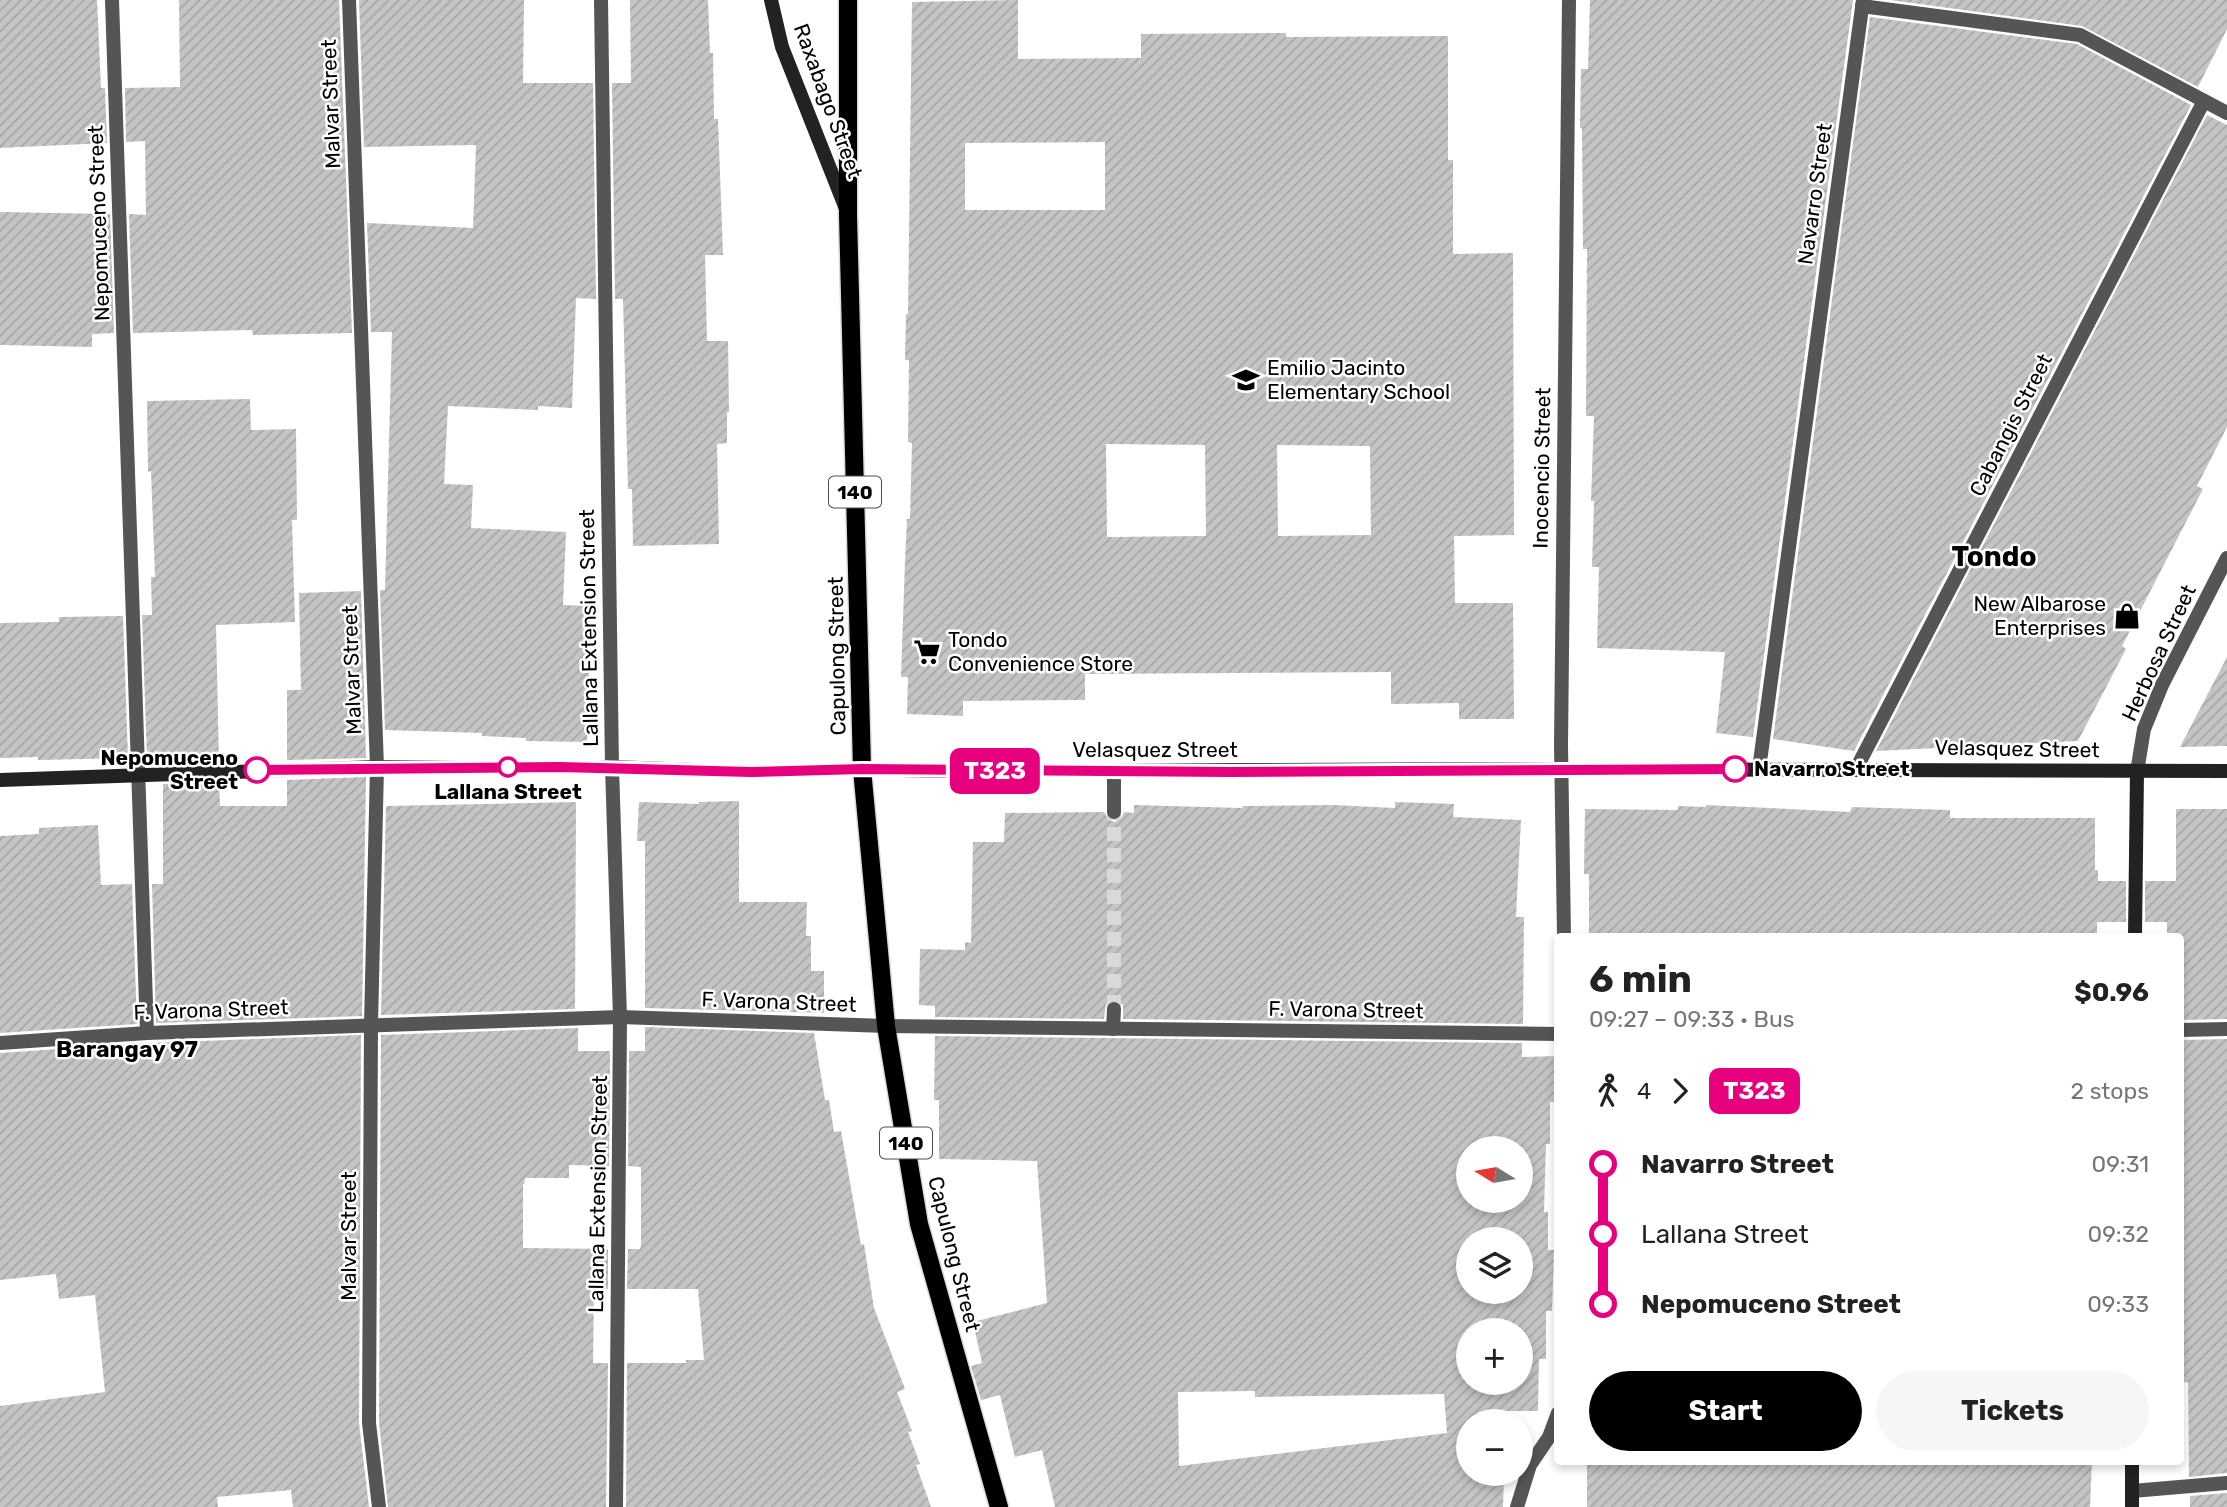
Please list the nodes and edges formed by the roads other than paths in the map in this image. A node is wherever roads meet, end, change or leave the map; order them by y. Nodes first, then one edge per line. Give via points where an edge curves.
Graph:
1 (112, 0) edge
2 (349, 0) edge
3 (601, 0) edge
4 (771, 0) edge
5 (848, 0) edge
6 (1569, 0) edge
7 (1863, 3) edge
8 (2204, 101) junction
9 (2227, 113) edge
10 (848, 215) junction
11 (2227, 558) edge
12 (377, 767) junction
13 (612, 767) junction
14 (862, 769) junction
15 (1562, 769) junction
16 (1759, 769) junction
17 (1857, 769) junction
18 (1114, 771) junction
19 (2227, 771) edge
20 (2137, 772) junction
21 (138, 774) junction
22 (0, 779) edge
23 (1114, 812) tunnel mouth
24 (1564, 933) edge
25 (2135, 933) edge
26 (1114, 1009) tunnel mouth
27 (621, 1017) junction
28 (371, 1025) junction
29 (886, 1026) junction
30 (1113, 1029) junction
31 (2227, 1029) edge
32 (2184, 1030) edge
33 (147, 1033) junction
34 (1554, 1034) edge
35 (0, 1043) edge
36 (1554, 1424) edge
37 (2132, 1465) edge
38 (2227, 1483) edge
39 (2132, 1491) junction
40 (379, 1507) edge
41 (616, 1507) edge
42 (999, 1507) edge
43 (1517, 1507) edge
44 (2132, 1507) edge

1 - 21 street, Nepomuceno Street
2 - 12 street, Malvar Street
3 - 13 street, Lallana Extension Street
4 - 10 street, Raxabago Street via 782,47
5 - 10 main road, Capulong Street / 140
6 - 15 street, Inocencio Street
7 - 8 street via 2080,35
7 - 16 street, Navarro Street
8 - 9 street
8 - 17 street, Cabangis Street
10 - 14 main road, Capulong Street / 140
11 - 20 street, Herbosa Street via 2162,685 2144,729
12 - 13 street, Velasquez Street
12 - 21 street, Velasquez Street
12 - 28 street, Malvar Street
13 - 14 street, Velasquez Street via 751,772
13 - 27 street, Lallana Extension Street
14 - 18 street, Velasquez Street
14 - 29 main road, Capulong Street / 140
15 - 16 street, Velasquez Street
15 - 18 street, Velasquez Street
15 - 24 street, Inocencio Street
16 - 17 street, Velasquez Street
17 - 20 street, Velasquez Street
18 - 23 street
19 - 20 street, Velasquez Street
20 - 25 street, Herbosa Street
21 - 22 street, Velasquez Street
21 - 33 street, Nepomuceno Street
26 - 30 street
27 - 28 street, F. Varona Street
27 - 29 street, F. Varona Street
27 - 41 street, Lallana Extension Street
28 - 33 street, F. Varona Street
28 - 40 street, Malvar Street via 369,1423
29 - 30 street, F. Varona Street
29 - 42 main road, Capulong Street / 140 via 919,1224
30 - 34 street, F. Varona Street
31 - 32 street
33 - 35 street, F. Varona Street
36 - 43 street via 1530,1465
37 - 39 street
38 - 39 street
39 - 44 street

